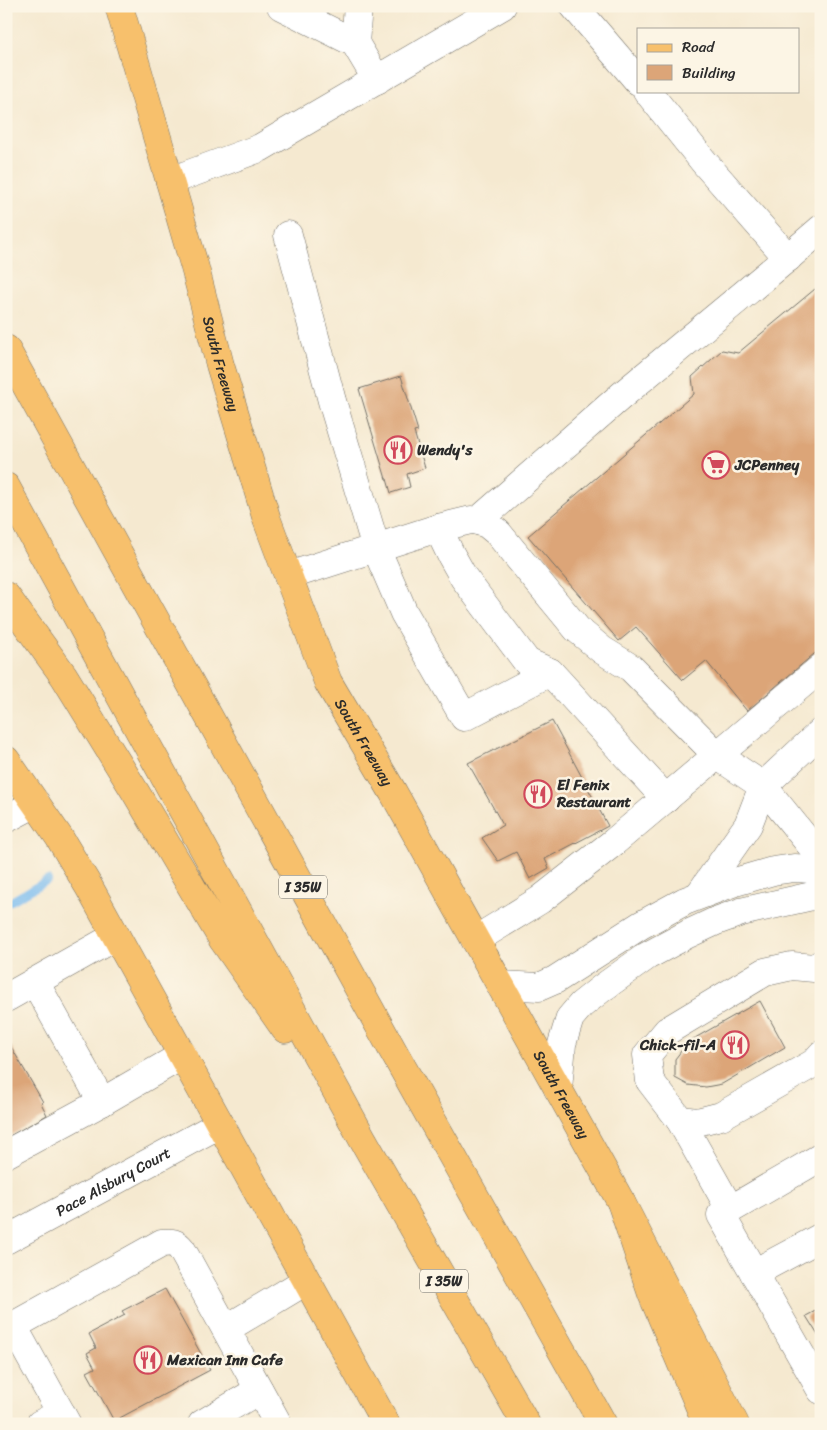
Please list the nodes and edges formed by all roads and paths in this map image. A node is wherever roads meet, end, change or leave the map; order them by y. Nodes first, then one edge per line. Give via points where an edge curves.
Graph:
1 (119, 6) edge
2 (281, 6) edge
3 (358, 6) edge
4 (502, 6) edge
5 (574, 6) edge
6 (354, 43) junction
7 (377, 80) junction
8 (637, 80) edge
9 (648, 92) edge
10 (170, 182) junction
11 (821, 229) edge
12 (288, 234) dead end
13 (788, 258) junction
14 (6, 349) edge
15 (6, 487) edge
16 (478, 521) junction
17 (438, 528) junction
18 (376, 548) junction
19 (288, 576) junction
20 (6, 596) edge
21 (821, 668) edge
22 (550, 672) junction
23 (821, 732) edge
24 (718, 756) junction
25 (6, 760) edge
26 (763, 786) junction
27 (666, 799) junction
28 (36, 803) junction
29 (6, 818) edge
30 (821, 863) edge
31 (821, 874) edge
32 (821, 888) edge
33 (699, 895) junction
34 (116, 936) junction
35 (475, 940) junction
36 (819, 972) edge
37 (35, 982) junction
38 (500, 985) junction
39 (6, 998) edge
40 (183, 1055) junction
41 (821, 1055) edge
42 (558, 1089) junction
43 (102, 1102) junction
44 (680, 1120) junction
45 (220, 1124) junction
46 (362, 1138) junction
47 (6, 1154) edge
48 (821, 1156) edge
49 (621, 1202) junction
50 (730, 1209) junction
51 (821, 1237) edge
52 (6, 1240) edge
53 (754, 1273) junction
54 (306, 1281) junction
55 (8, 1322) edge
56 (226, 1329) junction
57 (258, 1390) junction
58 (821, 1390) edge
59 (56, 1420) edge
60 (202, 1424) edge
61 (278, 1424) edge
62 (386, 1424) edge
63 (526, 1424) edge
64 (603, 1424) edge
65 (708, 1424) edge
66 (735, 1424) edge

1 - 10 main road, South Freeway
2 - 6 street
3 - 6 street
4 - 7 street
5 - 8 street
6 - 7 street
7 - 10 street via 260,148
9 - 13 street
10 - 19 main road, South Freeway via 266,520
11 - 13 street
12 - 18 street via 332,402
13 - 16 street via 621,396
14 - 64 main road, I 35W
15 - 46 main road, I 35W
16 - 17 street
16 - 24 street via 498,533 577,628 602,650 631,668
17 - 18 street
17 - 22 street via 464,578 527,662
18 - 19 street
18 - 22 street via 404,613 464,717
19 - 35 main road, South Freeway via 328,682
20 - 46 main road via 64,676 223,940
21 - 24 street
22 - 27 street
23 - 26 street
24 - 26 street
24 - 27 street
25 - 28 main road
26 - 30 street via 813,848
26 - 33 street via 748,825
27 - 35 street via 540,900
28 - 29 street
28 - 34 main road
31 - 33 street via 811,869 773,871
32 - 42 street via 812,896 716,921 648,956 601,989 570,1018 562,1044
33 - 38 street via 641,925 555,980 539,987
34 - 37 street
34 - 40 main road
35 - 38 main road, South Freeway
36 - 44 street via 792,966 765,972 667,1032 647,1055 650,1081
37 - 39 street
37 - 43 street
38 - 42 main road, South Freeway
40 - 43 street
40 - 45 main road
41 - 44 street via 814,1063 721,1116 697,1122
42 - 49 main road, South Freeway
43 - 47 street
44 - 50 street
45 - 52 street, Pace Alsbury Court
45 - 54 main road
46 - 63 main road, I 35W
48 - 50 street
49 - 65 main road via 652,1294
49 - 66 main road, South Freeway
50 - 53 street via 721,1215
51 - 53 street
53 - 58 street
54 - 56 street
54 - 62 main road
55 - 56 street via 162,1243 172,1242 182,1250
55 - 59 street
56 - 57 street
57 - 60 street
57 - 61 street

